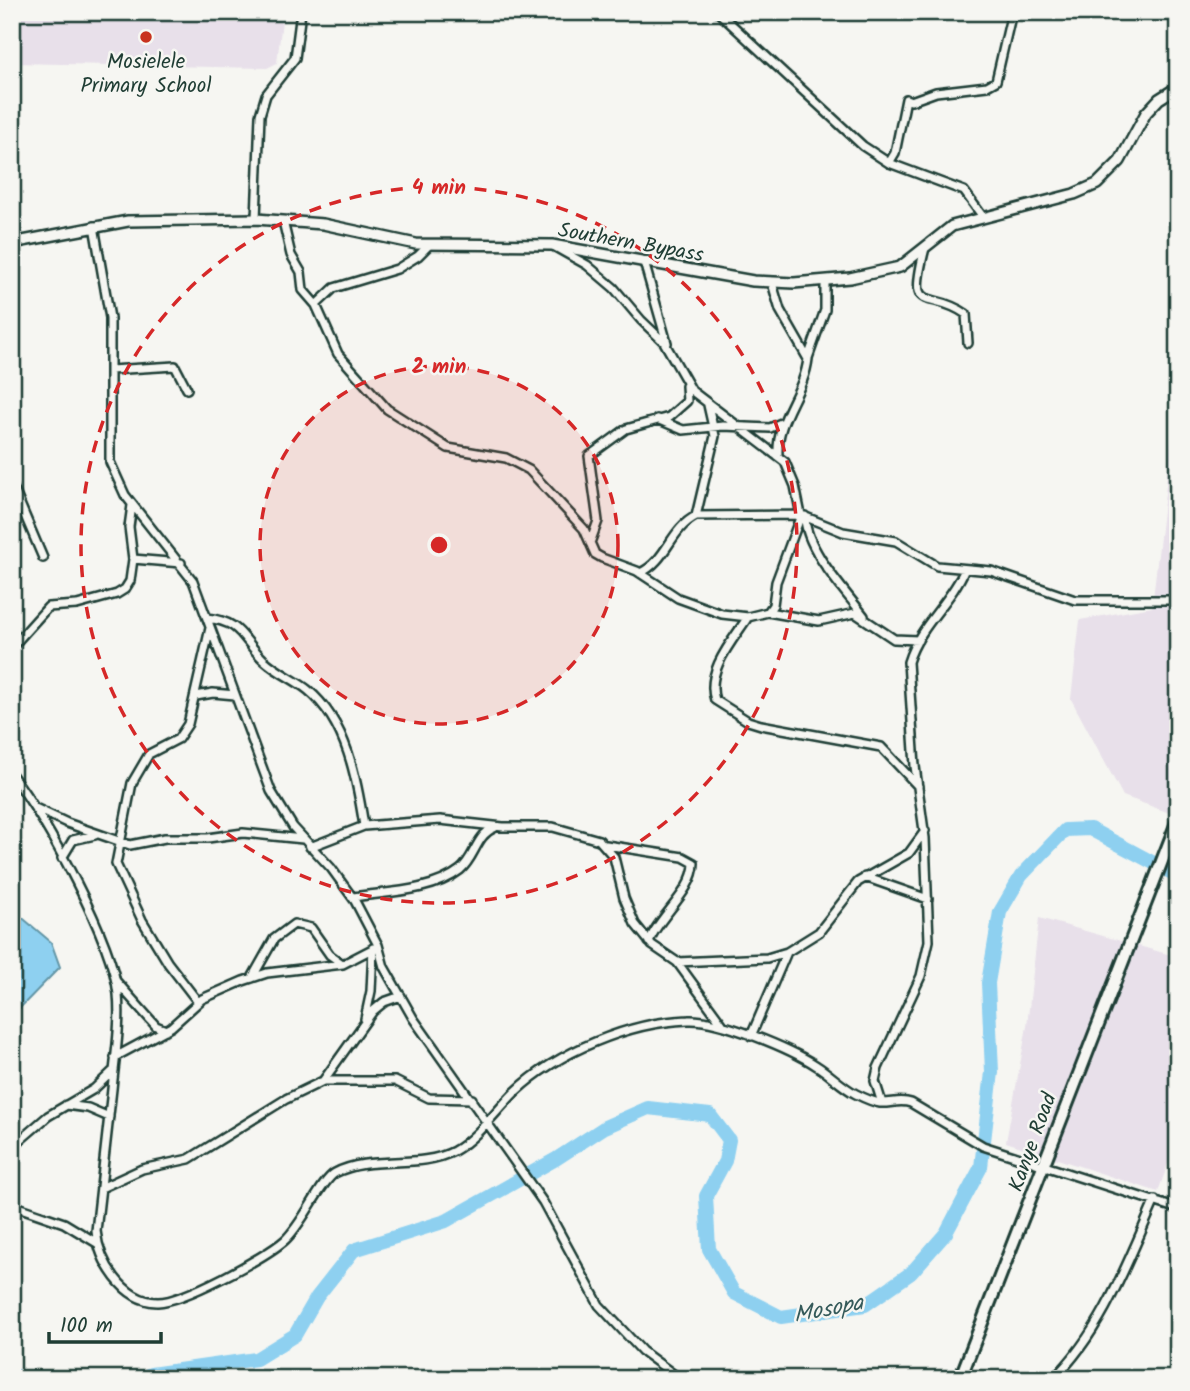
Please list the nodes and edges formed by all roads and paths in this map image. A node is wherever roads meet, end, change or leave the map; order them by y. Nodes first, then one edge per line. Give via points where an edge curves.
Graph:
1 (301, 12) edge
2 (718, 12) edge
3 (1012, 12) edge
4 (1168, 12) edge
5 (1178, 21) edge
6 (1178, 87) edge
7 (889, 163) junction
8 (983, 216) junction
9 (256, 219) junction
10 (283, 221) junction
11 (94, 226) junction
12 (12, 243) edge
13 (429, 245) junction
14 (552, 246) junction
15 (925, 248) junction
16 (644, 262) junction
17 (825, 281) junction
18 (772, 283) junction
19 (316, 305) junction
20 (968, 343) dead end
21 (668, 347) junction
22 (808, 359) junction
23 (110, 370) junction
24 (686, 385) junction
25 (187, 389) dead end
26 (708, 405) junction
27 (657, 419) junction
28 (781, 423) junction
29 (734, 426) junction
30 (714, 427) junction
31 (778, 455) junction
32 (12, 485) edge
33 (132, 505) junction
34 (696, 516) junction
35 (803, 516) junction
36 (590, 543) junction
37 (43, 558) dead end
38 (133, 559) junction
39 (181, 563) junction
40 (965, 569) junction
41 (640, 573) junction
42 (1178, 600) edge
43 (768, 612) junction
44 (748, 617) junction
45 (207, 618) junction
46 (866, 619) junction
47 (210, 627) junction
48 (918, 640) junction
49 (12, 647) edge
50 (235, 695) junction
51 (196, 696) junction
52 (12, 775) edge
53 (918, 786) junction
54 (34, 807) junction
55 (1178, 820) edge
56 (363, 826) junction
57 (498, 827) junction
58 (925, 831) junction
59 (100, 835) junction
60 (303, 839) junction
61 (120, 842) junction
62 (606, 845) junction
63 (310, 847) junction
64 (62, 858) junction
65 (865, 877) junction
66 (353, 897) junction
67 (928, 899) junction
68 (649, 942) junction
69 (375, 947) junction
70 (787, 952) junction
71 (677, 962) junction
72 (343, 964) junction
73 (252, 978) junction
74 (115, 981) junction
75 (401, 996) junction
76 (198, 1002) junction
77 (363, 1023) junction
78 (724, 1025) junction
79 (166, 1030) junction
80 (751, 1036) junction
81 (116, 1057) junction
82 (114, 1069) junction
83 (323, 1081) junction
84 (472, 1099) junction
85 (882, 1103) junction
86 (65, 1105) junction
87 (109, 1118) junction
88 (486, 1120) junction
89 (12, 1147) edge
90 (1043, 1163) junction
91 (101, 1188) junction
92 (1155, 1200) junction
93 (12, 1205) edge
94 (1178, 1209) edge
95 (97, 1243) junction
96 (680, 1379) edge
97 (960, 1379) edge
98 (1053, 1379) edge

1 - 9 street via 295,58 266,95 260,116
2 - 7 street via 850,136
3 - 7 street via 996,81 906,99
4 - 5 street
6 - 8 street, Southern Bypass via 1146,113 1107,177 1074,194
7 - 8 street via 964,191
8 - 15 street, Southern Bypass via 952,226
9 - 10 street, Southern Bypass
9 - 11 street, Southern Bypass via 143,220
10 - 13 street, Southern Bypass
10 - 19 street via 303,290
11 - 12 street, Southern Bypass
11 - 23 street via 110,317
13 - 14 street, Southern Bypass
13 - 19 street via 397,269 334,288
14 - 16 street, Southern Bypass
14 - 21 street via 603,277
15 - 17 street, Southern Bypass via 887,272
15 - 20 street via 918,291 922,297 966,314
16 - 18 street, Southern Bypass
16 - 21 street
17 - 18 street, Southern Bypass
17 - 22 street via 825,310
18 - 22 street via 780,310
19 - 36 street via 347,368 387,409 449,448 506,458 529,470 584,529
21 - 24 street
22 - 28 street via 800,387
23 - 25 street via 175,366
23 - 33 street via 110,462
24 - 26 street
24 - 27 street via 684,405 675,414
26 - 29 street
26 - 30 street
27 - 30 street via 683,430
27 - 36 street via 626,429 589,456 597,521
28 - 29 street via 771,428
28 - 31 street
29 - 30 street
29 - 31 street
30 - 34 street
31 - 35 street via 790,471
32 - 37 street
33 - 38 street
33 - 39 street
34 - 35 street
34 - 41 street via 677,533 658,562
35 - 40 street via 843,531 896,541 937,566
35 - 43 street
35 - 46 street via 806,533
36 - 41 street via 595,554
38 - 39 street
38 - 49 street via 125,589 77,605 48,607
39 - 45 street
40 - 42 street via 991,571 1075,600
40 - 48 street
41 - 44 street via 678,598 722,614
43 - 44 street
43 - 46 street via 803,621 849,612
44 - 53 street via 716,667 715,700 761,725 881,747
45 - 47 street
45 - 56 street via 237,627 261,658 324,706 353,764
46 - 48 street via 894,639
47 - 50 street
47 - 51 street
48 - 53 street via 908,673
50 - 51 street
50 - 60 street via 271,791
51 - 61 street via 178,739 143,761 132,783
52 - 54 street
53 - 58 street
54 - 59 street
54 - 64 street
55 - 90 main road, Kanye Road
56 - 57 street via 440,820
56 - 63 street
57 - 62 street via 553,827 580,832
57 - 66 street via 484,833 469,861 453,874 428,884
58 - 65 street via 902,859
58 - 67 street
59 - 61 street
59 - 64 street via 73,840
60 - 61 street via 243,833 131,845
60 - 63 street
61 - 76 street via 116,864 121,879 167,962
62 - 68 street via 635,924
62 - 68 street via 683,856 694,863 672,910 654,929
63 - 66 street
64 - 74 street via 94,923
65 - 67 street
65 - 70 street via 851,887 819,932
66 - 69 street
67 - 85 street via 929,941 923,968 876,1077
68 - 71 street
69 - 72 street
69 - 75 street
69 - 77 street
70 - 71 street via 767,958
70 - 80 street
71 - 78 street
72 - 73 street
72 - 73 street via 330,955 311,928 294,925 274,939
73 - 76 street
74 - 79 street via 156,1026
74 - 81 street
75 - 77 street via 384,1002
75 - 84 street
76 - 79 street
77 - 83 street
78 - 80 street
78 - 88 street via 676,1021 591,1044 542,1070
79 - 81 street
80 - 85 street via 814,1064 855,1093
81 - 82 street
82 - 86 street via 94,1089
82 - 87 street
83 - 84 street via 395,1081 429,1098
83 - 91 street via 189,1159 142,1170
84 - 88 street
85 - 90 street via 899,1099 911,1103 983,1146
86 - 87 street via 88,1108
86 - 89 street
87 - 91 street
88 - 95 street via 467,1142 443,1155 349,1167 331,1174 303,1222 285,1240 265,1255 169,1300 148,1300 124,1287 111,1273
88 - 96 street via 543,1202 585,1284 610,1320
90 - 92 street
90 - 97 main road, Kanye Road
91 - 95 street
92 - 94 street
92 - 98 street via 1100,1314 1074,1356
93 - 95 street via 73,1227

